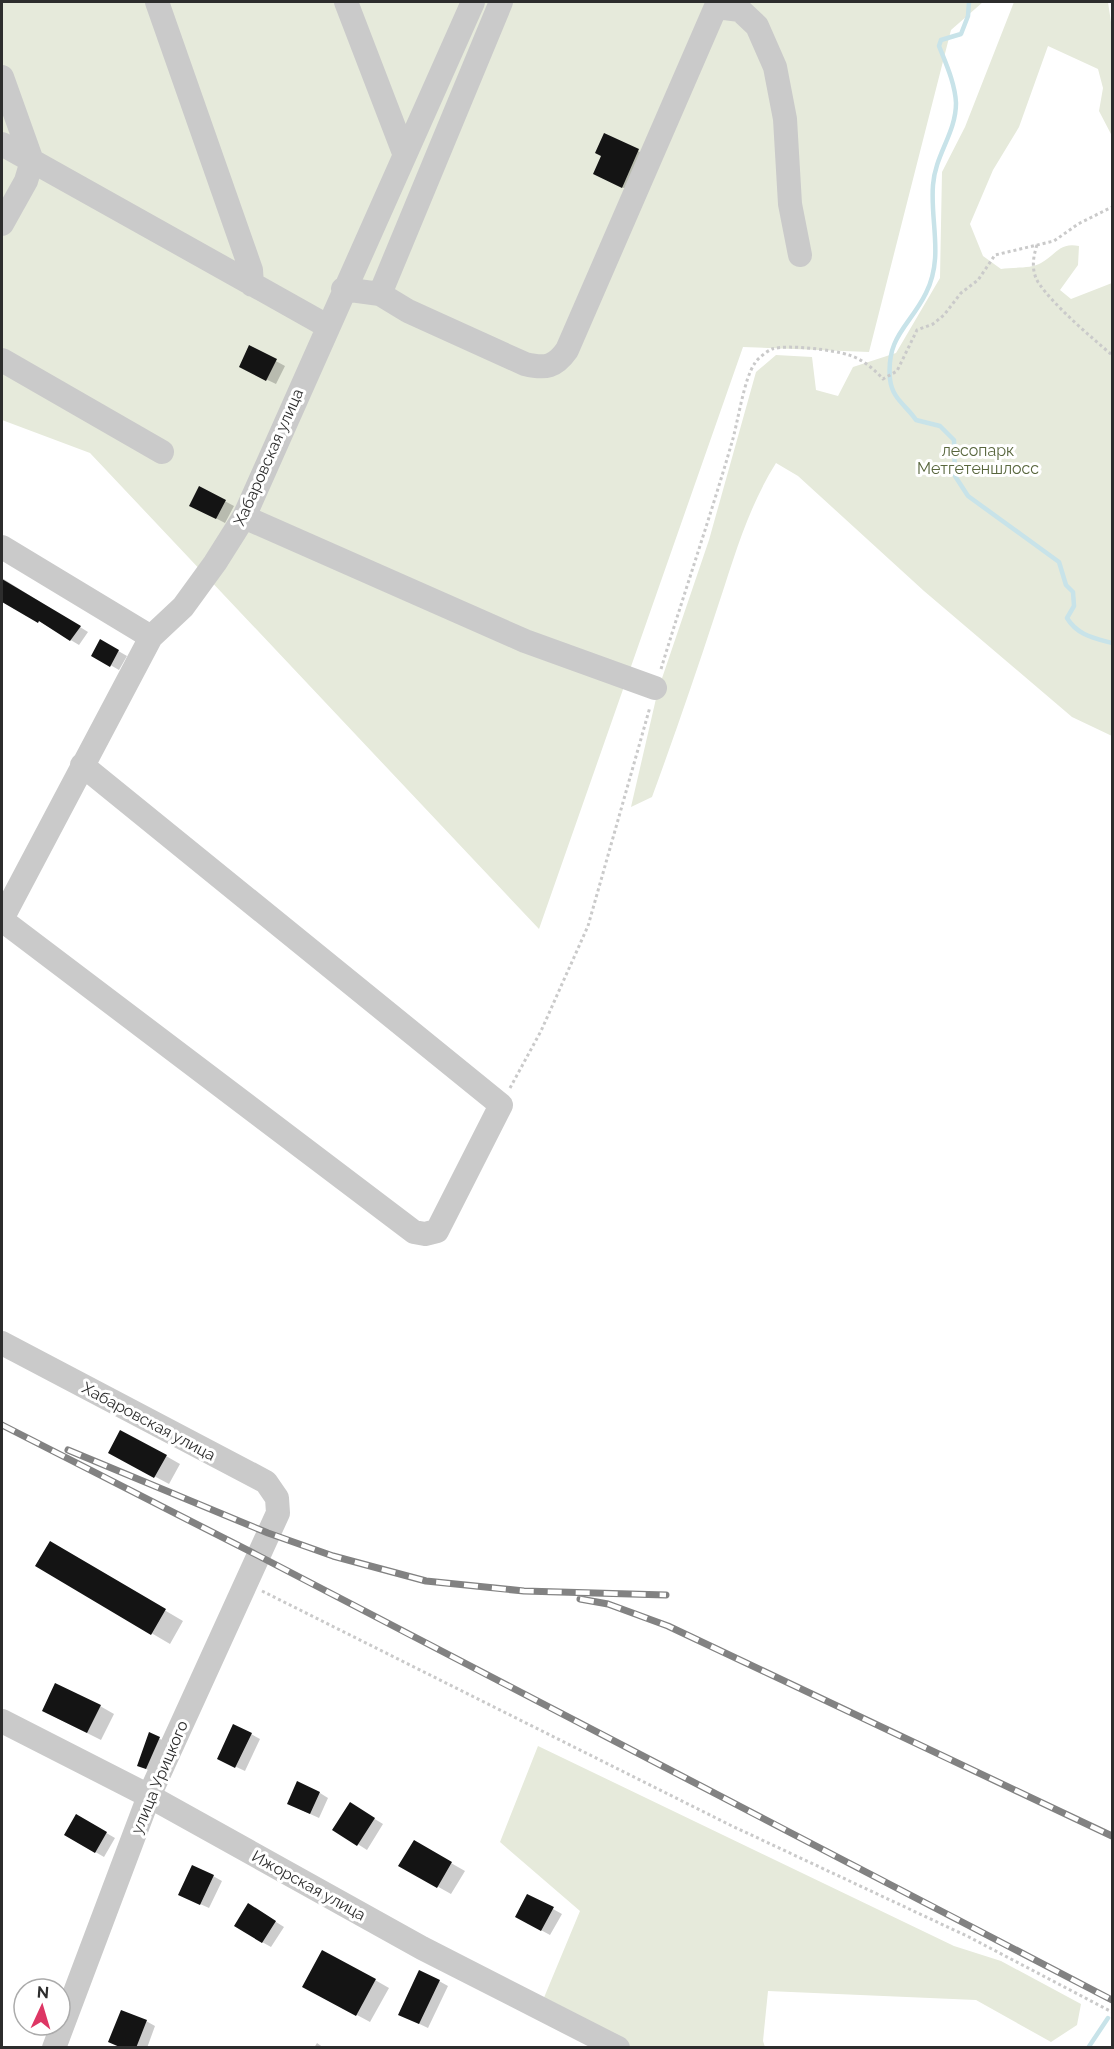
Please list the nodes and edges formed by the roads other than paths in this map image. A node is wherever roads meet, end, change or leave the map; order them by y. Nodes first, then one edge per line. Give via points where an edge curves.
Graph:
1 (157, 2) edge
2 (346, 2) edge
3 (473, 2) edge
4 (501, 2) edge
5 (732, 5) edge
6 (2, 77) edge
7 (2, 144) edge
8 (404, 153) junction
9 (32, 161) junction
10 (2, 224) edge
11 (800, 255) dead end
12 (252, 285) junction
13 (343, 289) junction
14 (380, 294) junction
15 (327, 326) junction
16 (2, 360) edge
17 (162, 452) dead end
18 (244, 517) junction
19 (2, 547) edge
20 (151, 637) junction
21 (655, 688) road end
22 (82, 765) junction
23 (2, 919) edge
24 (2, 1343) edge
25 (278, 1513) joint
26 (2, 1721) edge
27 (149, 1796) junction
28 (54, 2048) edge
29 (618, 2048) edge

1 - 12 street
2 - 8 street
3 - 8 street, Хабаровская улица
4 - 14 street
5 - 11 street via 757,26 775,67 785,118 790,204
5 - 14 street via 558,363 544,369 525,364 408,311
6 - 9 street
7 - 9 street
8 - 13 street, Хабаровская улица
9 - 10 street via 26,181
9 - 12 street
12 - 15 street
13 - 14 street
13 - 15 street, Хабаровская улица
15 - 18 street, Хабаровская улица
16 - 17 street
18 - 20 street, Хабаровская улица via 183,607
18 - 21 street via 525,641
19 - 20 street
20 - 22 street, Хабаровская улица
22 - 23 street, Хабаровская улица
22 - 23 street via 501,1105 437,1231 414,1232
24 - 25 street, Хабаровская улица via 266,1482 277,1498
25 - 27 street, улица Урицкого
26 - 27 street, Ижорская улица
27 - 28 street, улица Урицкого
27 - 29 street, Ижорская улица via 422,1947

